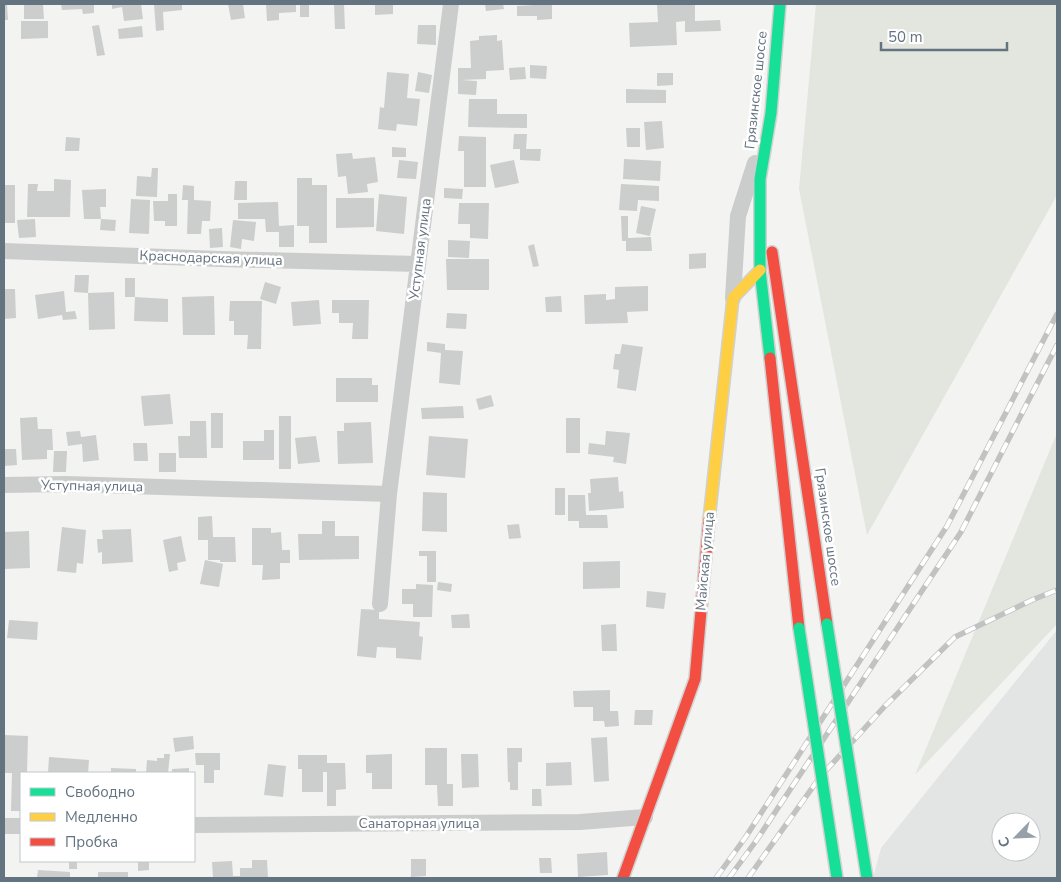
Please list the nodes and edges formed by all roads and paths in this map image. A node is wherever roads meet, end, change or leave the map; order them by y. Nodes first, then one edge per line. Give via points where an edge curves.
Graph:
1 (451, 4) edge
2 (780, 4) edge
3 (772, 113) junction
4 (760, 179) junction
5 (4, 251) edge
6 (418, 264) junction
7 (760, 270) junction
8 (733, 298) junction
9 (4, 485) edge
10 (390, 494) junction
11 (380, 604) dead end
12 (645, 816) junction
13 (195, 825) edge
14 (4, 826) edge
15 (20, 826) edge
16 (623, 878) edge
17 (837, 878) edge
18 (867, 878) edge

1 - 6 street, Уступная улица
2 - 3 main road, Грязинское шоссе
3 - 4 main road, Грязинское шоссе
3 - 8 street, Майская улица via 738,216
4 - 7 main road, Грязинское шоссе
4 - 18 main road, Грязинское шоссе, bridge
5 - 6 street, Краснодарская улица
6 - 10 street, Уступная улица
7 - 8 main road
7 - 17 main road, Грязинское шоссе, bridge via 799,628
8 - 12 main road, Майская улица via 695,679
9 - 10 street, Уступная улица
10 - 11 street, Уступная улица
12 - 13 street, Санаторная улица via 580,822
12 - 16 main road, Майская улица
14 - 15 street

